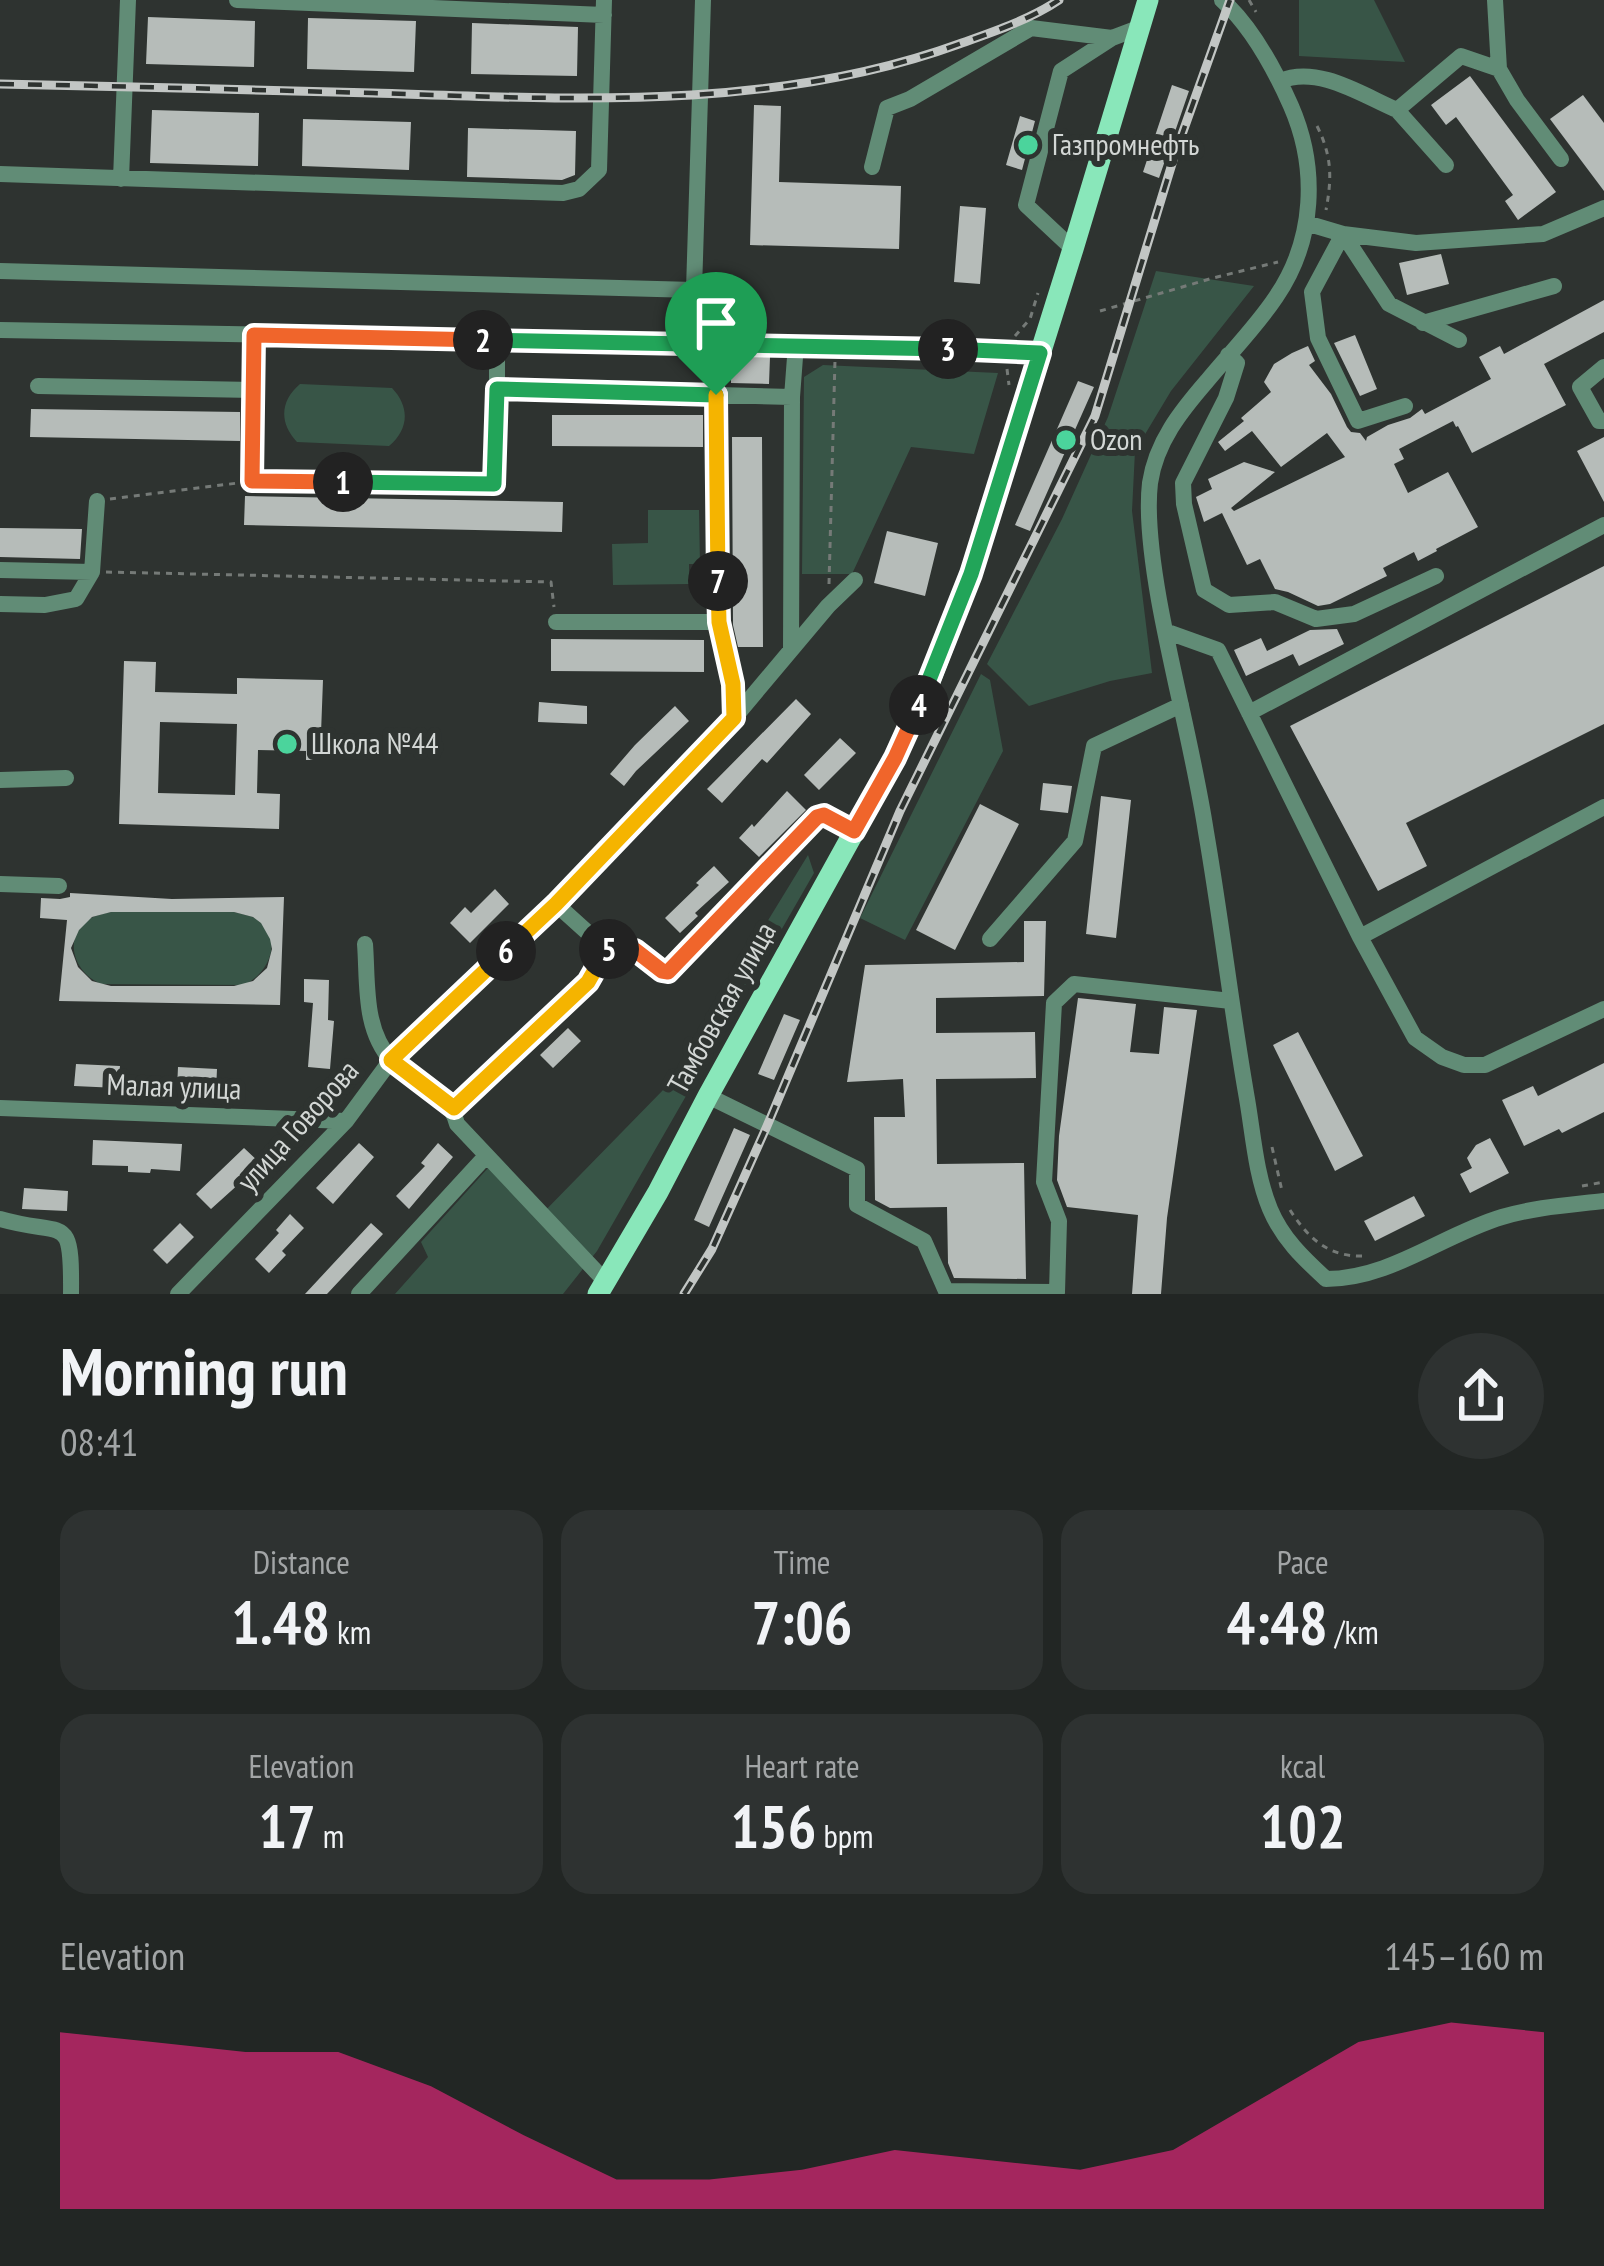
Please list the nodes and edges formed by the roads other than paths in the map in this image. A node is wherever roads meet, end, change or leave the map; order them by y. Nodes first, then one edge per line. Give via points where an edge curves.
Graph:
1 (128, 0) edge
2 (237, 0) edge
3 (704, 0) edge
4 (1148, 0) edge
5 (1222, 0) edge
6 (1495, 0) edge
7 (604, 8) edge
8 (1142, 27) junction
9 (1112, 38) junction
10 (1499, 69) junction
11 (1280, 81) junction
12 (1397, 110) junction
13 (1561, 159) dead end
14 (1446, 165) dead end
15 (872, 167) dead end
16 (0, 174) edge
17 (121, 179) junction
18 (1604, 208) edge
19 (1314, 225) junction
20 (1343, 234) junction
21 (1073, 249) junction
22 (0, 271) edge
23 (1554, 286) dead end
24 (1423, 323) junction
25 (0, 330) edge
26 (254, 335) junction
27 (497, 340) junction
28 (1459, 340) dead end
29 (796, 344) junction
30 (1040, 353) junction
31 (1228, 356) junction
32 (1604, 367) edge
33 (38, 386) dead end
34 (497, 389) junction
35 (254, 390) junction
36 (716, 395) junction
37 (792, 397) junction
38 (1405, 406) dead end
39 (1604, 421) edge
40 (97, 501) road end
41 (1604, 525) edge
42 (0, 570) edge
43 (92, 572) junction
44 (1436, 576) dead end
45 (855, 580) dead end
46 (0, 604) edge
47 (556, 622) road end
48 (719, 622) junction
49 (1165, 631) junction
50 (790, 650) junction
51 (1181, 705) junction
52 (1250, 712) junction
53 (734, 718) junction
54 (66, 778) dead end
55 (0, 780) edge
56 (1604, 807) edge
57 (854, 831) junction
58 (0, 884) edge
59 (59, 886) dead end
60 (556, 904) junction
61 (1360, 937) junction
62 (990, 939) dead end
63 (365, 944) dead end
64 (601, 949) junction
65 (1231, 1001) junction
66 (1604, 1009) edge
67 (391, 1060) junction
68 (708, 1096) junction
69 (0, 1108) edge
70 (454, 1108) junction
71 (346, 1121) junction
72 (486, 1156) junction
73 (1604, 1201) edge
74 (0, 1219) edge
75 (1324, 1287) edge
76 (602, 1288) edge
77 (71, 1294) edge
78 (178, 1294) edge
79 (359, 1294) edge

1 - 17 street
2 - 7 street
3 - 22 street via 694,290
4 - 8 main road, Тамбовская улица
5 - 11 street
6 - 10 street
7 - 17 street via 599,170 579,189
8 - 9 street
8 - 21 main road, Тамбовская улица
9 - 15 street via 1031,28 887,108
9 - 21 street via 1061,71 1026,205
10 - 12 street via 1461,56
10 - 13 street
11 - 12 street via 1322,78
11 - 19 street via 1300,127
12 - 14 street
16 - 17 street
18 - 20 street via 1544,234 1416,243
19 - 20 street
19 - 31 street via 1277,296
20 - 24 street via 1389,304
20 - 38 street via 1312,292 1318,338 1358,421
21 - 30 main road, Тамбовская улица
23 - 24 street
24 - 28 street
25 - 26 street
26 - 27 street
26 - 35 street
27 - 29 street
27 - 34 street
29 - 30 street
29 - 37 street
30 - 57 main road, Тамбовская улица via 930,681
31 - 44 street via 1238,363 1226,398 1184,483 1204,590 1229,605 1275,602 1316,619 1354,614
31 - 49 street via 1177,416 1150,483
32 - 39 street via 1580,387
33 - 35 street
34 - 35 street via 494,484 252,481
34 - 36 street
36 - 37 street
36 - 48 street
37 - 50 street
40 - 43 street
41 - 52 street
42 - 43 street
43 - 46 street via 76,599
45 - 50 street, улица Говорова
47 - 48 street
48 - 53 street
49 - 51 street
49 - 52 street via 1218,650
50 - 53 street, улица Говорова
51 - 62 street via 1094,746 1075,841
51 - 65 street
52 - 61 street
53 - 60 street, улица Говорова
54 - 55 street
56 - 61 street
57 - 64 street via 817,817 668,972 635,950
57 - 68 main road, Тамбовская улица
58 - 59 street
60 - 64 street
60 - 67 street, улица Говорова
61 - 66 street via 1415,1038 1442,1058 1484,1065
63 - 67 street via 370,1024
64 - 70 street via 588,982
65 - 68 street via 1074,984 1054,1004 1044,1182 1059,1221 1057,1292 946,1291 924,1241 857,1205 857,1169
65 - 75 street via 1269,1207
67 - 70 street
67 - 71 street, улица Говорова
68 - 76 main road, Тамбовская улица
69 - 71 street, Малая улица
70 - 72 street via 457,1124
71 - 78 street, улица Говорова
72 - 76 street
72 - 79 street
73 - 75 street via 1500,1217
74 - 77 street via 64,1233

